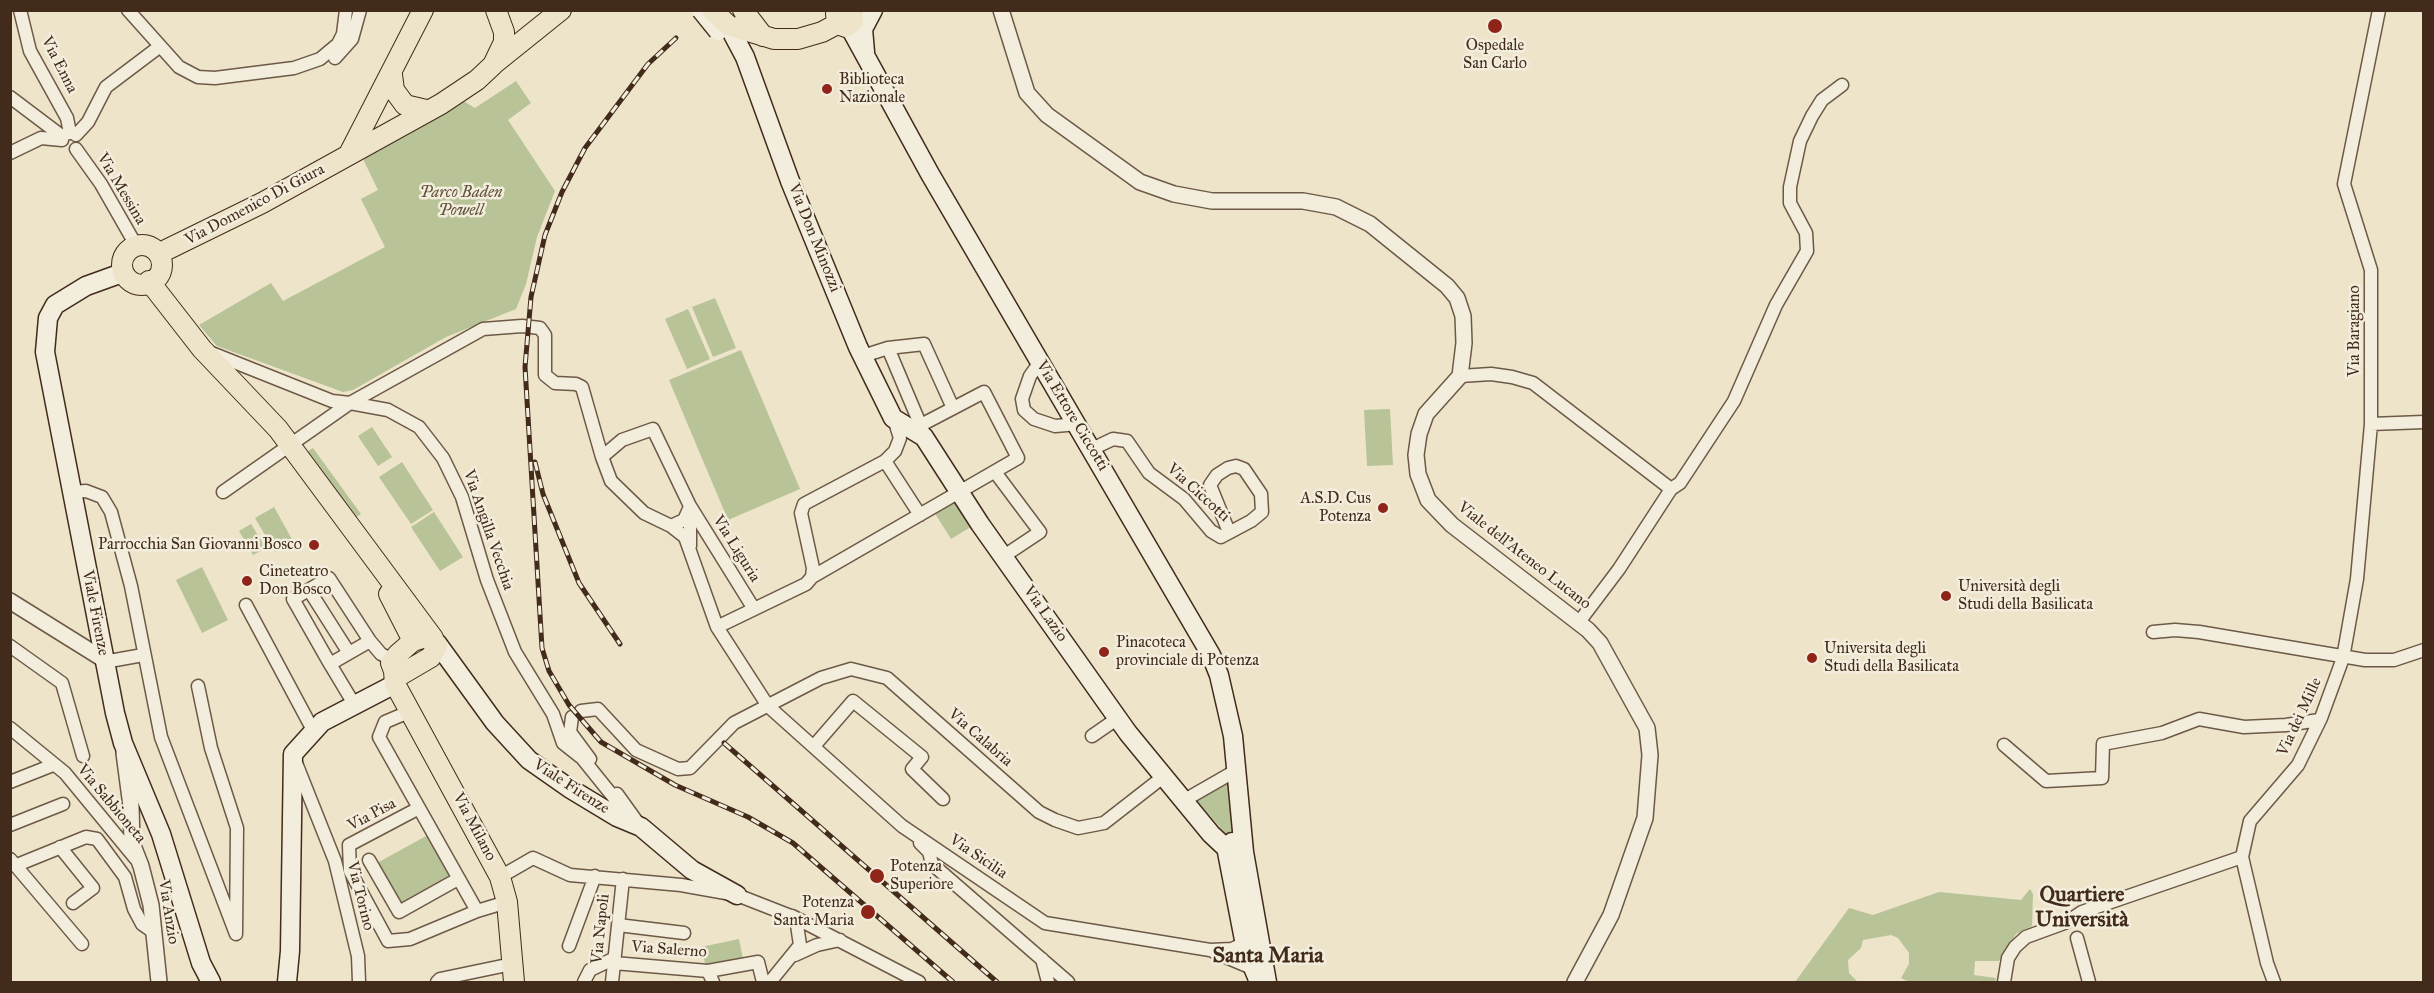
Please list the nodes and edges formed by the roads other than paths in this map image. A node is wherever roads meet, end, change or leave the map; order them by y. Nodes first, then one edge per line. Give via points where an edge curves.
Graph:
1 (20, 10) edge
2 (128, 10) edge
3 (346, 10) edge
4 (360, 10) edge
5 (423, 10) edge
6 (496, 10) edge
7 (561, 10) edge
8 (700, 10) edge
9 (712, 10) edge
10 (873, 10) edge
11 (1001, 10) edge
12 (2379, 10) edge
13 (746, 15) edge
14 (848, 16) edge
15 (723, 28) junction
16 (763, 36) junction
17 (159, 47) junction
18 (493, 65) junction
19 (868, 65) junction
20 (294, 68) junction
21 (392, 75) junction
22 (1842, 85) dead end
23 (10, 97) edge
24 (426, 110) junction
25 (68, 136) junction
26 (10, 153) edge
27 (349, 154) junction
28 (137, 247) junction
29 (160, 253) junction
30 (122, 273) junction
31 (150, 281) junction
32 (888, 348) junction
33 (202, 349) junction
34 (863, 356) junction
35 (1040, 362) junction
36 (1460, 376) junction
37 (350, 403) junction
38 (953, 408) junction
39 (893, 418) junction
40 (2424, 422) edge
41 (1078, 424) junction
42 (2371, 424) junction
43 (923, 431) junction
44 (291, 446) junction
45 (1092, 449) junction
46 (602, 457) junction
47 (885, 461) junction
48 (995, 472) junction
49 (1671, 489) junction
50 (71, 492) junction
51 (223, 492) dead end
52 (960, 492) junction
53 (690, 506) junction
54 (920, 515) junction
55 (671, 526) junction
56 (1229, 532) junction
57 (690, 556) junction
58 (1004, 556) junction
59 (809, 580) junction
60 (309, 590) junction
61 (10, 601) edge
62 (246, 605) dead end
63 (754, 609) junction
64 (1579, 621) junction
65 (717, 627) junction
66 (2152, 632) dead end
67 (428, 640) junction
68 (370, 641) junction
69 (10, 646) edge
70 (2424, 650) edge
71 (349, 653) junction
72 (143, 655) junction
73 (2343, 658) junction
74 (104, 661) junction
75 (330, 664) junction
76 (396, 672) junction
77 (533, 683) junction
78 (198, 686) dead end
79 (354, 704) junction
80 (768, 706) junction
81 (411, 711) junction
82 (575, 716) junction
83 (1118, 718) junction
84 (2319, 720) junction
85 (10, 728) edge
86 (314, 732) junction
87 (1092, 736) dead end
88 (123, 743) junction
89 (2004, 745) dead end
90 (814, 746) junction
91 (293, 754) junction
92 (82, 756) dead end
93 (53, 765) junction
94 (1236, 771) junction
95 (1163, 777) junction
96 (10, 782) edge
97 (140, 783) junction
98 (943, 799) dead end
99 (1183, 801) junction
100 (63, 804) dead end
101 (419, 808) junction
102 (606, 810) junction
103 (10, 825) edge
104 (902, 825) junction
105 (641, 827) junction
106 (136, 830) junction
107 (160, 834) junction
108 (60, 847) junction
109 (136, 848) junction
110 (1235, 849) junction
111 (2242, 857) junction
112 (369, 860) dead end
113 (14, 862) edge
114 (141, 866) junction
115 (595, 876) junction
116 (500, 877) junction
117 (458, 879) junction
118 (623, 879) junction
119 (737, 895) junction
120 (507, 902) junction
121 (72, 903) dead end
122 (477, 911) junction
123 (790, 916) junction
124 (618, 925) junction
125 (154, 933) junction
126 (684, 933) dead end
127 (2077, 938) dead end
128 (841, 940) junction
129 (1245, 943) junction
130 (82, 944) dead end
131 (569, 946) dead end
132 (1210, 950) junction
133 (795, 955) junction
134 (1042, 959) junction
135 (614, 960) junction
136 (708, 970) junction
137 (513, 973) edge
138 (1256, 975) edge
139 (159, 982) edge
140 (212, 982) edge
141 (287, 982) edge
142 (359, 982) edge
143 (436, 982) edge
144 (584, 982) edge
145 (612, 982) edge
146 (713, 982) edge
147 (763, 982) edge
148 (771, 982) edge
149 (919, 982) edge
150 (1047, 982) edge
151 (1068, 982) edge
152 (1267, 982) edge
153 (1575, 982) edge
154 (2004, 982) edge
155 (2089, 982) edge
156 (2274, 982) edge

1 - 25 street, Via Enna via 30,51 68,118
2 - 17 street
3 - 20 street via 338,44 320,59
4 - 20 street via 352,39 339,55 316,68
5 - 21 main road
6 - 18 main road, Via Domenico Di Giura via 504,42
7 - 18 main road
8 - 15 main road, Via Don Minozzi, bridge
9 - 15 main road, bridge
10 - 19 main road via 862,40
11 - 36 street via 1027,93 1047,115 1140,182 1212,201 1303,201 1336,207 1370,224 1457,298 1463,316
12 - 42 street, Via Baragiano via 2343,184 2371,270
13 - 16 main road
14 - 16 main road via 822,32 798,39
14 - 19 main road, Via Ettore Ciccotti
15 - 16 main road
15 - 34 main road, Via Don Minozzi via 745,57
17 - 20 street via 179,67 198,77
17 - 25 street via 106,87 88,122
18 - 24 main road, Via Domenico Di Giura via 477,80
19 - 35 main road, Via Ettore Ciccotti
21 - 24 main road via 394,90 405,105
21 - 27 main road
22 - 49 street via 1822,100 1812,116 1800,141 1790,187 1790,203 1806,233 1807,251 1776,305 1734,401 1680,483
23 - 25 street
24 - 27 main road, Via Domenico Di Giura
25 - 26 street via 40,138
25 - 28 street, Via Messina via 65,149 76,149
27 - 29 main road, Via Domenico Di Giura
28 - 29 main road via 151,246
28 - 30 main road via 123,260
29 - 31 main road via 163,267
30 - 31 main road via 132,282
30 - 50 main road, Viale Firenze via 63,298 48,318 45,352
31 - 33 main road, Viale Firenze
32 - 34 street
32 - 38 street via 924,344
32 - 43 street
33 - 37 street, Via Angilla Vecchia via 332,401
33 - 44 main road, Viale Firenze
34 - 39 main road, Via Don Minozzi
35 - 41 main road, Via Ettore Ciccotti
35 - 41 street via 1022,399 1024,410 1034,419 1055,426
36 - 49 street via 1491,374 1533,383
36 - 64 street, Viale dell'Ateneo Lucano via 1426,414 1419,434 1418,474 1428,500 1452,525
37 - 44 street
37 - 46 street via 483,329 540,328 545,335 545,375 555,383 582,387
37 - 77 street, Via Angilla Vecchia via 388,410 419,427 443,458 462,497 487,580 511,641
38 - 43 street
38 - 48 street via 984,392 1018,458
39 - 43 main road, Via Lazio
39 - 47 street via 900,438
40 - 42 street
41 - 45 main road, Via Ettore Ciccotti
42 - 73 street, Via Baragiano via 2357,579
43 - 52 main road, Via Lazio
44 - 51 street
44 - 67 main road, Viale Firenze
45 - 56 street, Via Ciccotti via 1123,438 1149,473 1184,499 1211,531 1221,537
45 - 94 main road, Via Ettore Ciccotti via 1211,655 1229,719
46 - 53 street, Via Liguria via 622,440 652,429
46 - 55 street via 611,481 644,513
47 - 54 street
47 - 59 street via 804,504 801,513 813,567
48 - 52 street
48 - 58 street via 1040,532
49 - 64 street via 1619,569
50 - 72 street via 86,491 102,497 111,512 131,586
50 - 74 main road, Viale Firenze
52 - 54 street
52 - 58 main road, Via Lazio
53 - 55 street via 684,520
53 - 57 street
53 - 63 street, Via Liguria
54 - 59 street
55 - 57 street via 685,537
56 - 56 street, Via Ciccotti via 1251,521 1264,506 1251,477 1236,466 1217,475 1210,485
57 - 65 street, Via Sicilia
58 - 83 main road, Via Lazio
59 - 63 street
60 - 68 street via 329,578
60 - 71 street
60 - 75 street via 293,599
61 - 74 street
62 - 86 street
63 - 65 street
64 - 153 street, Viale dell'Ateneo Lucano via 1600,643 1647,728 1650,755 1645,818 1611,915
65 - 80 street, Via Sicilia
66 - 73 street via 2199,632
67 - 76 main road
67 - 102 main road, Viale Firenze via 529,760
68 - 71 street
68 - 76 street
69 - 92 street via 62,683
70 - 73 street via 2394,660
71 - 75 street
72 - 74 street
72 - 78 street via 161,737 236,934 237,828 211,748
73 - 84 street, Via dei Mille
74 - 88 main road, Viale Firenze
75 - 79 street
76 - 79 main road
76 - 81 main road, Via Milano
77 - 82 street, Via Angilla Vecchia via 551,696 566,717
77 - 102 street, Via Angilla Vecchia via 553,714 564,743 582,758 615,799 617,804
79 - 86 main road via 322,722
80 - 82 street, Via Calabria via 734,723 690,768 678,769 636,750 598,709
80 - 90 street, Via Sicilia
80 - 95 street, Via Calabria via 821,678 851,669 887,678 1039,812 1078,828 1104,823
81 - 101 street via 385,722 379,737
81 - 116 main road, Via Milano
82 - 105 street via 570,732
83 - 87 street
83 - 95 main road, Via Lazio
84 - 89 street via 2244,727 2199,719 2162,733 2103,744 2102,778 2046,781
84 - 111 street, Via dei Mille via 2298,765 2250,821
85 - 93 street, Via Sabbioneta
86 - 91 main road
88 - 97 main road, Viale Firenze
88 - 109 street via 132,843
90 - 98 street via 853,701 922,757 912,769
90 - 104 street, Via Sicilia
91 - 141 main road
91 - 142 street, Via Torino via 335,861 358,956
93 - 96 street, Via Sabbioneta
93 - 114 street, Via Sabbioneta via 65,773
94 - 99 street
94 - 110 main road, Via Ettore Ciccotti via 1242,825
95 - 99 main road, Via Lazio
97 - 106 street
97 - 107 main road, Viale Firenze
99 - 110 main road, Via Lazio via 1216,841
100 - 103 street
101 - 117 street, Via Pisa
101 - 122 street, Via Pisa via 350,845 350,871 388,941 410,939
102 - 105 main road, Viale Firenze
104 - 132 street, Via Sicilia via 1045,923
104 - 134 street via 929,852 932,864
105 - 119 main road, Viale Firenze via 692,870
106 - 107 street via 148,822
106 - 109 street
107 - 140 main road, Viale Firenze via 201,963
108 - 113 street, Via Sabbioneta
108 - 121 street via 93,888
108 - 125 street, Via Sabbioneta via 86,837 97,839 125,877 142,924
109 - 114 street, Via Anzio
110 - 129 main road
110 - 152 main road
111 - 154 street via 2082,912 2067,922 2026,937 2008,958
111 - 156 street
112 - 117 street via 399,912
113 - 130 street, Via Sabbioneta
114 - 125 street, Via Anzio
115 - 116 street via 570,875 533,858
115 - 118 street
115 - 131 street, Via Napoli
116 - 120 main road, Via Milano
117 - 122 street, Via Pisa
118 - 119 street
118 - 124 street, Via Napoli
119 - 123 street
120 - 122 street, Via Pisa
120 - 137 main road, Via Milano
123 - 128 street
123 - 133 street via 800,935
124 - 126 street
124 - 135 street, Via Napoli
125 - 139 street, Via Anzio
127 - 155 street
128 - 133 street
128 - 149 street
129 - 132 street via 1232,949
129 - 138 main road
132 - 138 street
133 - 148 street
134 - 150 street
134 - 151 street
135 - 136 street, Via Salerno
135 - 144 street, Via Salerno via 590,970
135 - 145 street, Via Napoli
136 - 146 street
136 - 147 street, Via Salerno via 758,962
137 - 143 street

